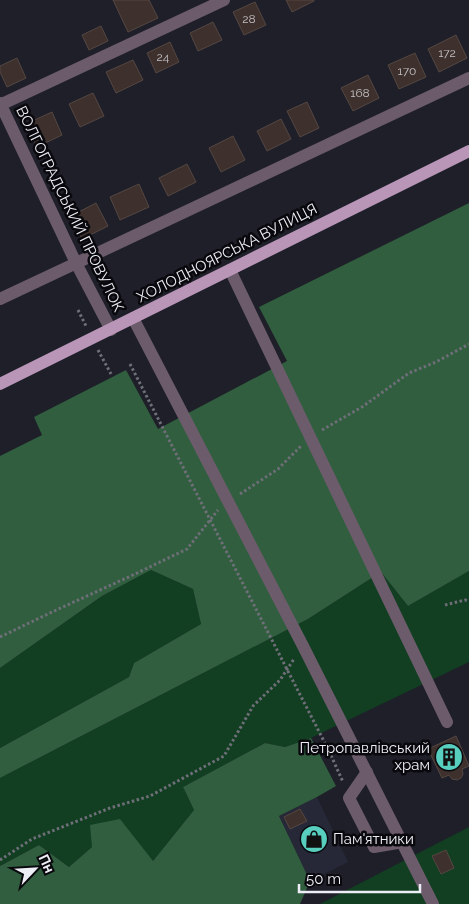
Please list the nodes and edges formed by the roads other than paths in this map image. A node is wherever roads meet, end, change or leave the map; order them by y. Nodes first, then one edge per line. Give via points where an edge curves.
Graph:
1 (224, 0) edge
2 (469, 78) edge
3 (0, 104) edge
4 (469, 151) edge
5 (76, 263) junction
6 (230, 270) junction
7 (0, 299) edge
8 (133, 318) junction
9 (111, 330) junction
10 (0, 384) edge
11 (446, 722) dead end
12 (367, 772) junction
13 (403, 842) junction
14 (433, 904) edge

1 - 3 street
2 - 5 street
3 - 5 street, ВОЛГОГРАДСЬКИЙ ПРОВУЛОК
4 - 6 main road, ХОЛОДНОЯРСЬКА ВУЛИЦЯ
5 - 7 street
5 - 9 street, ВОЛГОГРАДСЬКИЙ ПРОВУЛОК
6 - 8 main road, ХОЛОДНОЯРСЬКА ВУЛИЦЯ
6 - 11 street
8 - 9 main road, ХОЛОДНОЯРСЬКА ВУЛИЦЯ
8 - 12 street
9 - 10 main road, ХОЛОДНОЯРСЬКА ВУЛИЦЯ
12 - 13 street
12 - 13 street via 349,798 374,847
13 - 14 street

